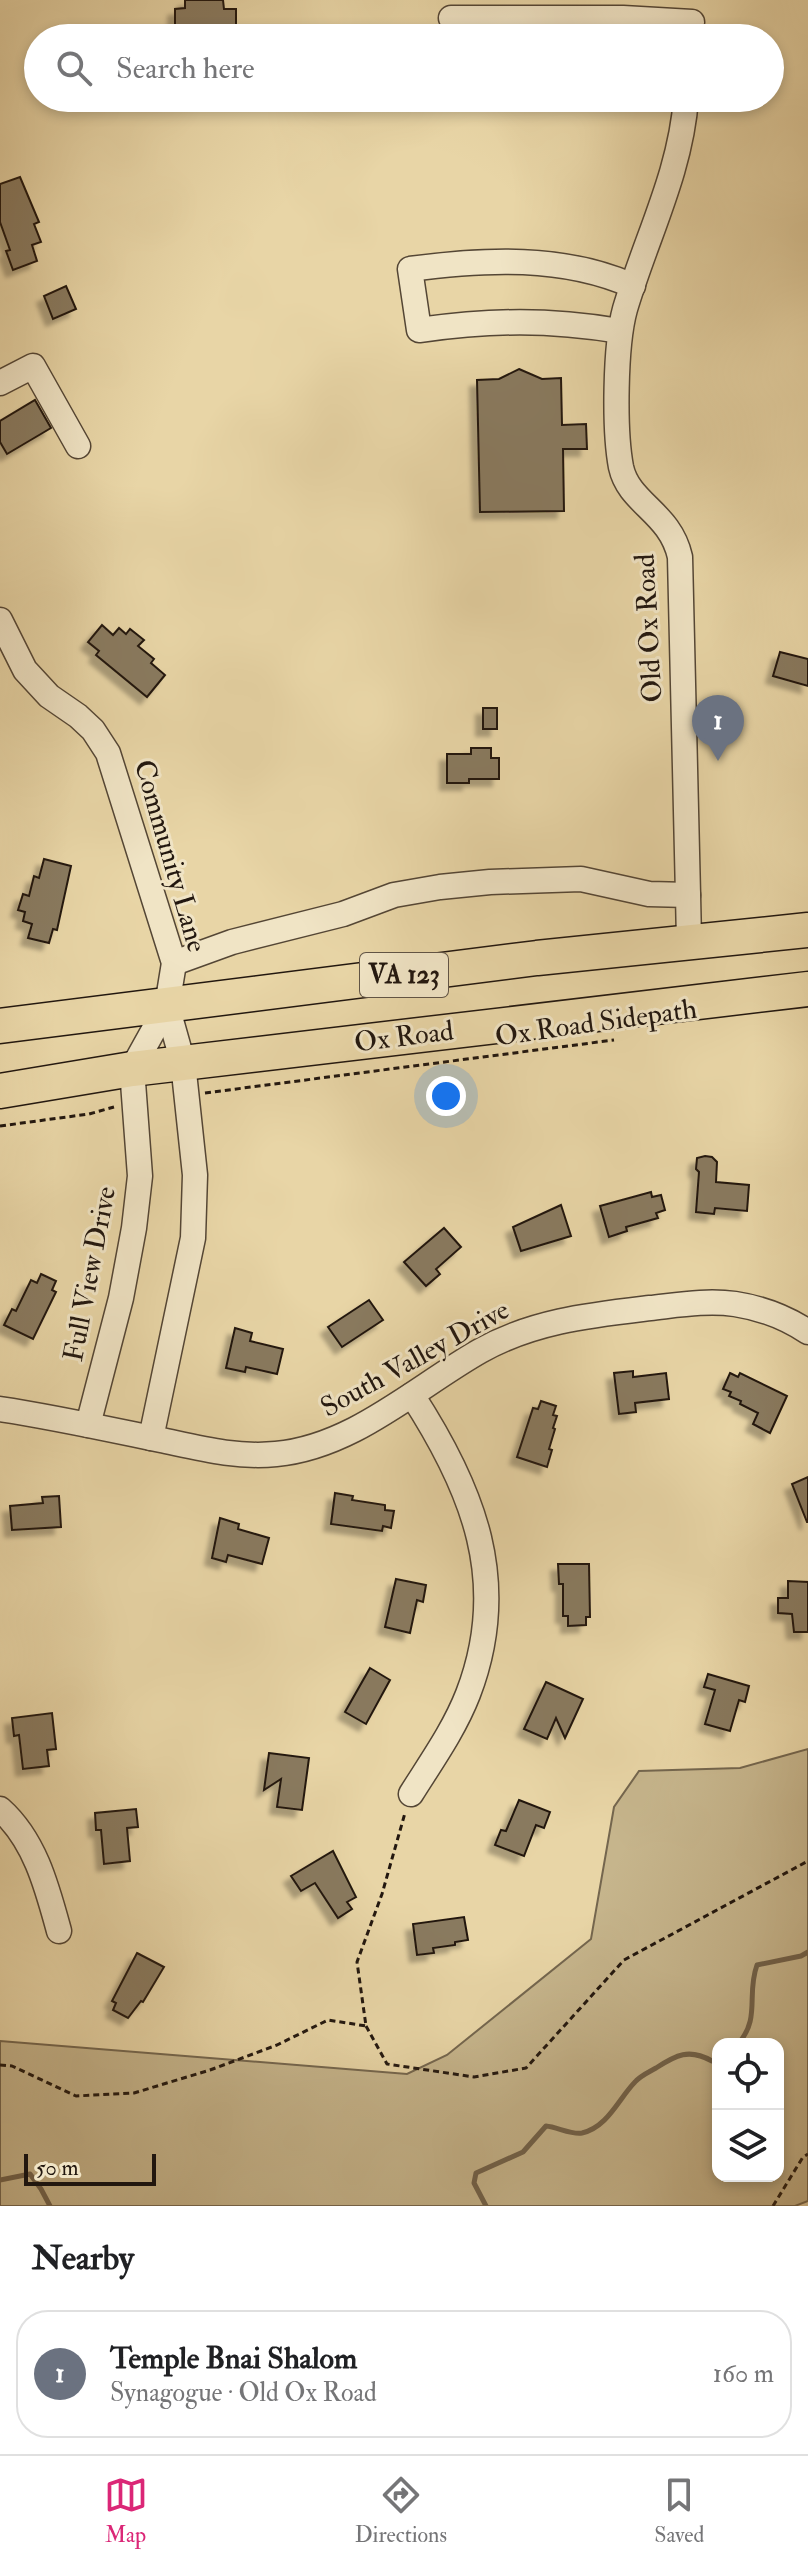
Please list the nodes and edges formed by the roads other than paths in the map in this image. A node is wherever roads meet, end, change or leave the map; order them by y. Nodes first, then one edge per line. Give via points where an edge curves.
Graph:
1 (451, 18) dead end
2 (693, 20) edge
3 (684, 112) edge
4 (633, 286) junction
5 (620, 331) junction
6 (0, 383) edge
7 (78, 446) dead end
8 (0, 620) edge
9 (688, 895) junction
10 (808, 930) edge
11 (689, 941) junction
12 (174, 963) junction
13 (808, 989) edge
14 (167, 1006) junction
15 (0, 1026) edge
16 (183, 1063) junction
17 (132, 1069) junction
18 (0, 1091) edge
19 (808, 1332) edge
20 (412, 1395) junction
21 (0, 1409) edge
22 (88, 1425) junction
23 (151, 1438) junction
24 (411, 1794) road end
25 (0, 1809) edge
26 (59, 1931) dead end

1 - 2 street
3 - 4 street, Old Ox Road via 681,142
4 - 5 street, Old Ox Road
4 - 5 street via 601,272 514,260 410,269 419,330 480,322 566,322
5 - 9 street, Old Ox Road via 622,472 634,493 670,530 680,557
6 - 7 street via 33,366
8 - 12 street, Community Lane via 25,670 85,723 108,753
9 - 11 street, Old Ox Road
9 - 12 street via 649,894 581,879 440,887 394,895
10 - 11 highway, VA 123
11 - 14 highway, VA 123
12 - 14 street, Community Lane
13 - 16 highway, Ox Road / VA 123
14 - 15 highway, VA 123
14 - 16 street
14 - 17 street
16 - 17 highway, Ox Road / VA 123
16 - 23 street via 195,1175 193,1238
17 - 18 highway, Ox Road / VA 123
17 - 22 street, Full View Drive via 140,1176 134,1228
19 - 20 street, South Valley Drive via 760,1310 719,1303 579,1316 482,1350
20 - 23 street, South Valley Drive via 335,1439 276,1454 219,1452
20 - 24 street via 468,1498 482,1547 486,1598 468,1694
21 - 22 street, South Valley Drive
22 - 23 street, South Valley Drive
25 - 26 street via 12,1819 38,1864

